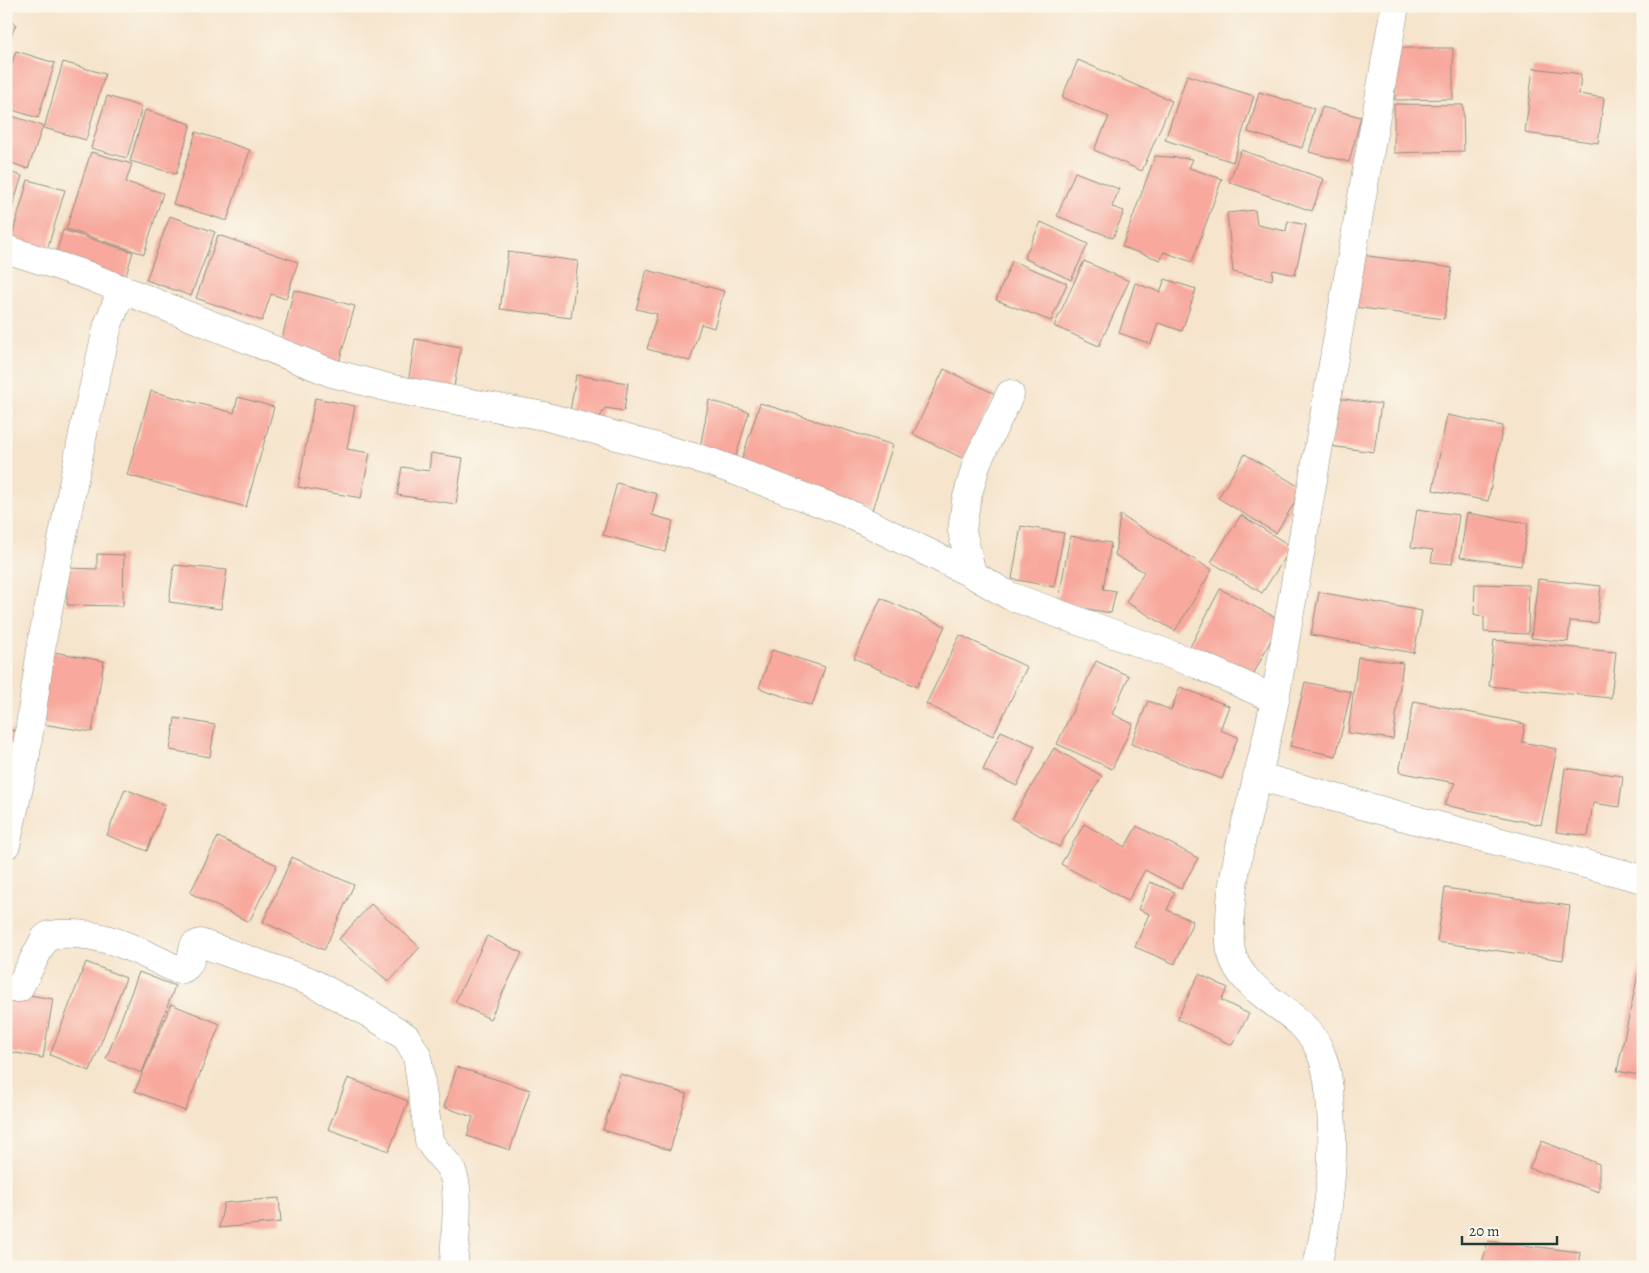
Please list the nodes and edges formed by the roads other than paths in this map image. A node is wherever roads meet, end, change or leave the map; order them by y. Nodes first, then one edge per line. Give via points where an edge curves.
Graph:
1 (1395, 6) edge
2 (6, 249) edge
3 (122, 289) junction
4 (1010, 394) dead end
5 (972, 574) junction
6 (1275, 699) junction
7 (1257, 776) junction
8 (6, 845) edge
9 (1643, 879) edge
10 (6, 988) edge
11 (454, 1267) edge
12 (1317, 1267) edge

1 - 6 street
2 - 3 street
3 - 5 street via 332,373 393,389 544,416 711,462 848,513
3 - 8 street via 108,325 85,424 43,636 25,760
4 - 5 street via 977,462 966,501 962,531
5 - 6 street via 1010,596 1199,665
6 - 7 street
7 - 9 street
7 - 12 street via 1231,895 1231,950 1251,985 1300,1024 1318,1046 1329,1077 1333,1138 1331,1183
10 - 11 street via 19,988 48,935 90,934 126,945 178,970 188,966 194,946 200,943 309,981 384,1023 406,1037 417,1055 429,1140 454,1174

